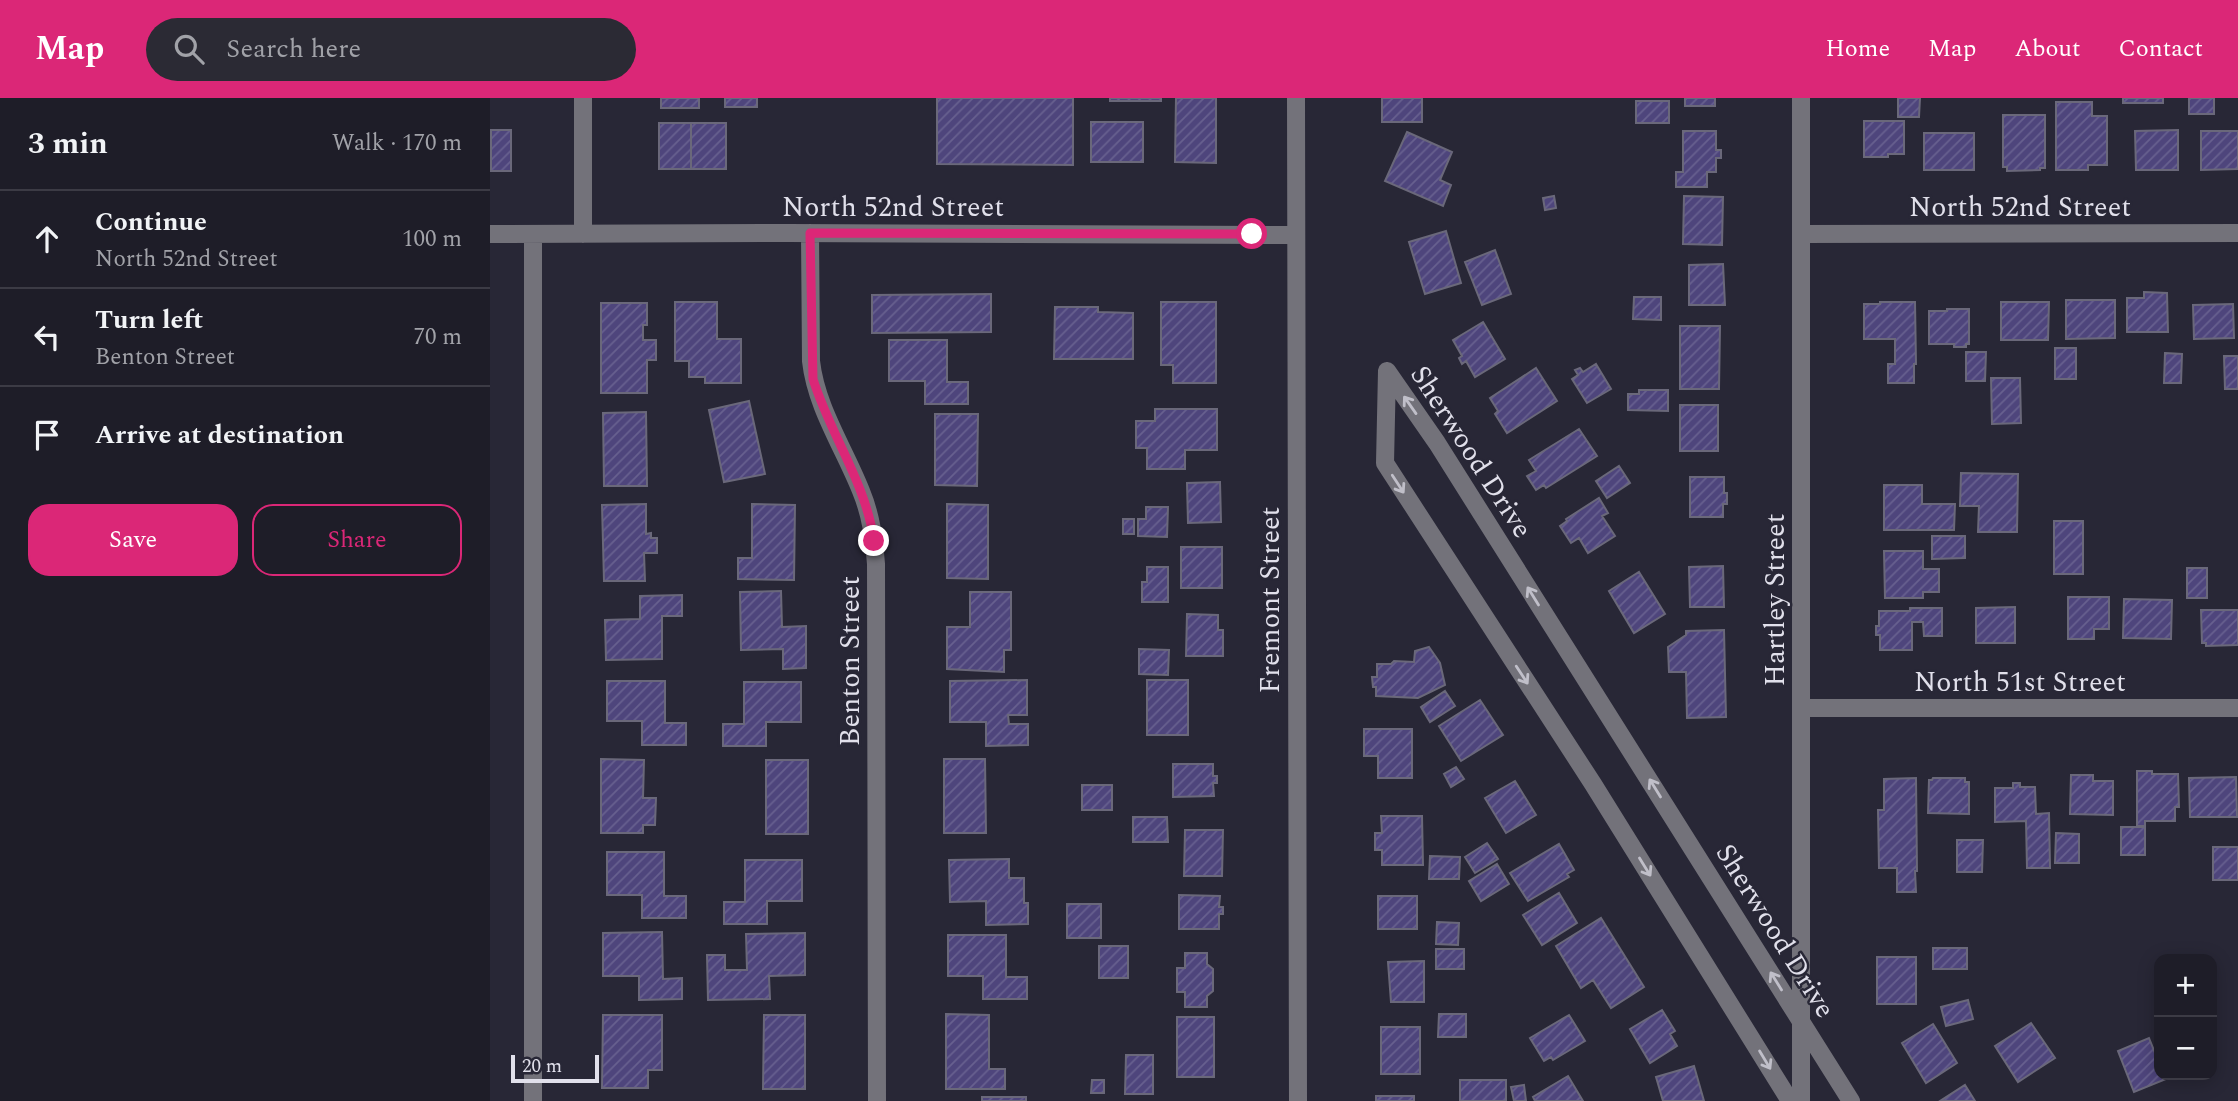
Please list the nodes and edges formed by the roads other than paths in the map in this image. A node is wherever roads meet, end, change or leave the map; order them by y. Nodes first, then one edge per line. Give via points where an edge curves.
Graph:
1 (583, 98) edge
2 (1296, 98) edge
3 (1801, 98) edge
4 (810, 233) junction
5 (2238, 233) edge
6 (490, 234) edge
7 (533, 234) junction
8 (583, 234) junction
9 (1801, 234) junction
10 (1296, 235) junction
11 (2238, 708) edge
12 (1801, 709) junction
13 (1801, 1020) junction
14 (533, 1101) edge
15 (877, 1101) edge
16 (1298, 1101) edge
17 (1790, 1101) edge
18 (1801, 1101) edge
19 (1851, 1101) edge

1 - 8 street
2 - 10 street, Fremont Street
3 - 9 street, Hartley Street
4 - 8 street, North 52nd Street
4 - 10 street, North 52nd Street
4 - 15 street, Benton Street via 813,379 862,492 871,519 876,564
5 - 9 street, North 52nd Street
6 - 7 street, North 52nd Street
7 - 8 street, North 52nd Street
7 - 14 street
9 - 12 street, Hartley Street
10 - 16 street, Fremont Street
11 - 12 street, North 51st Street
12 - 13 street, Hartley Street
13 -> 17 street, Sherwood Drive via 1387,371 1385,463 1593,784
13 - 18 street, Hartley Street
13 - 19 street, Sherwood Drive

